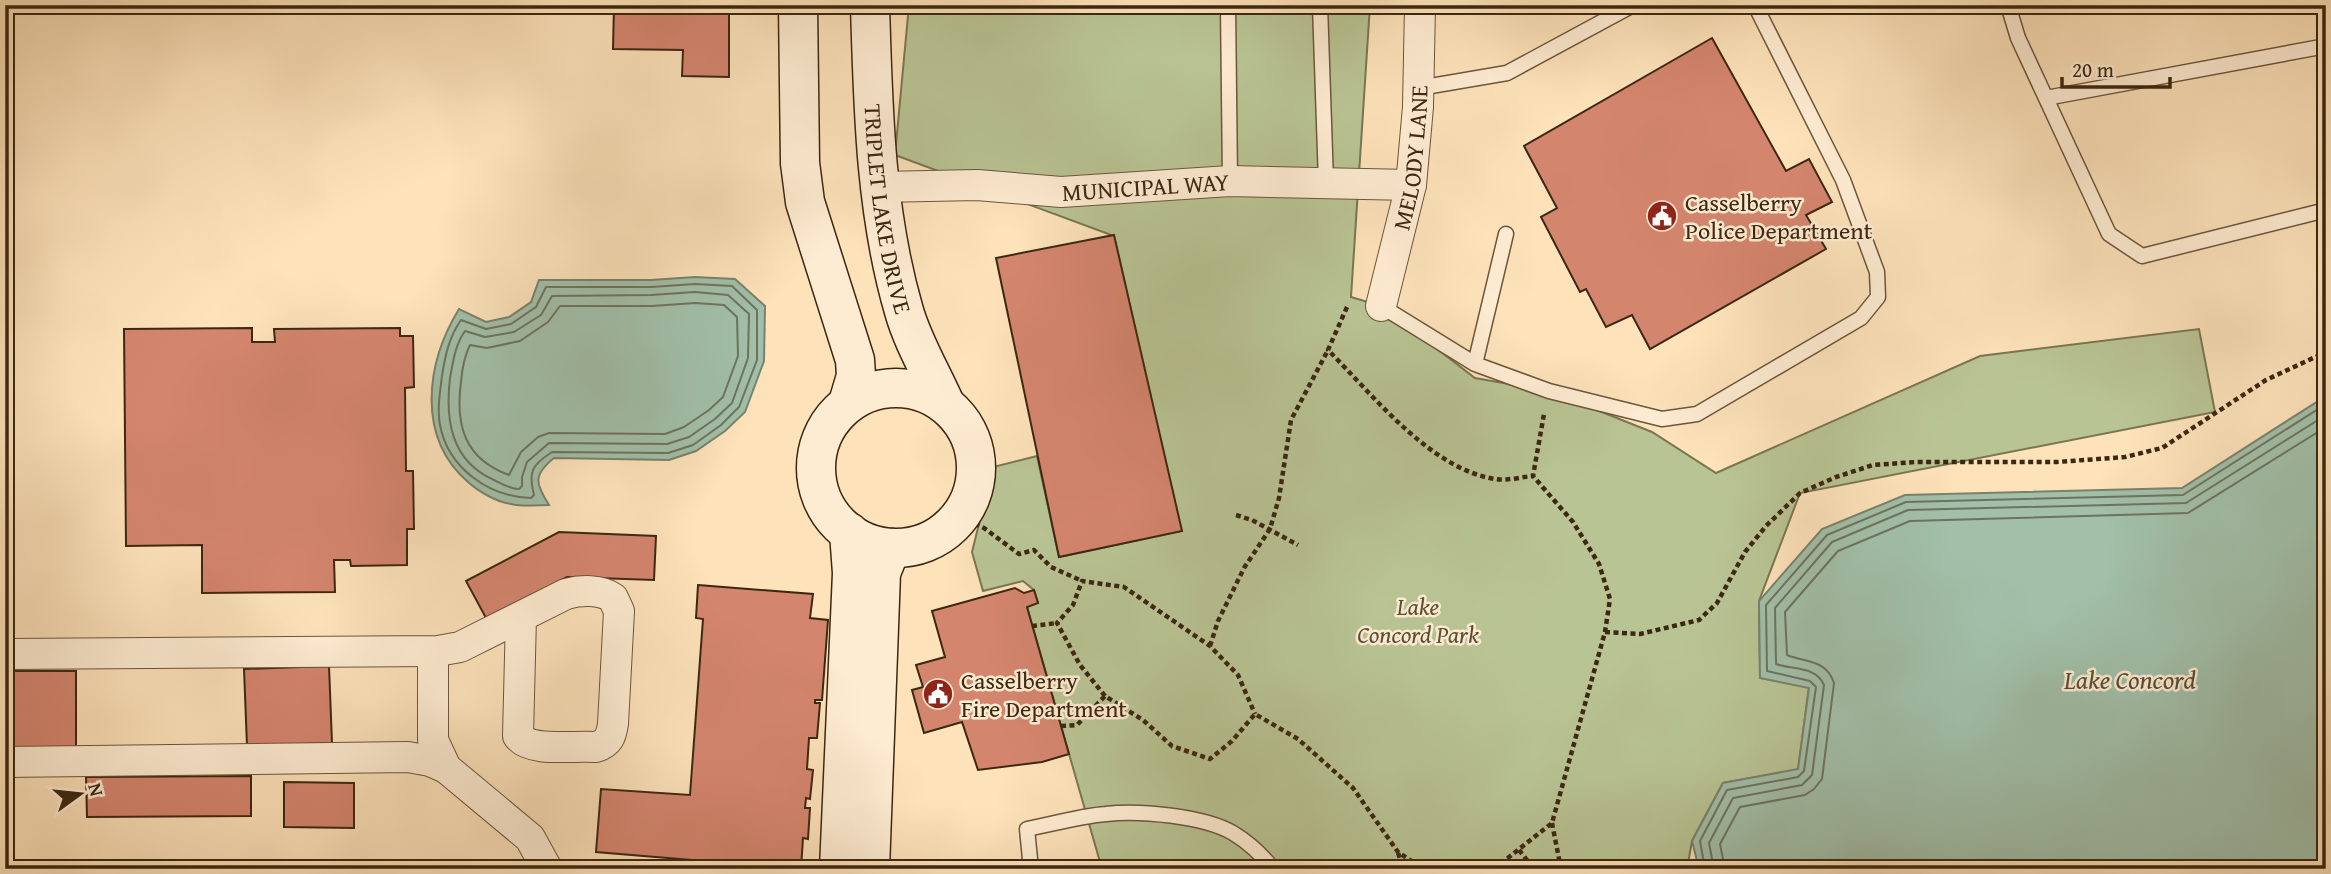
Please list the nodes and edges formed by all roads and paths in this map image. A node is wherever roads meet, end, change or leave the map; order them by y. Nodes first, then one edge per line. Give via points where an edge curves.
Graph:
1 (798, 5) edge
2 (870, 5) edge
3 (1228, 5) edge
4 (1320, 5) edge
5 (1420, 5) edge
6 (1633, 5) edge
7 (1755, 5) edge
8 (2008, 5) edge
9 (2326, 46) edge
10 (1419, 88) junction
11 (2046, 98) junction
12 (1230, 181) junction
13 (1326, 183) junction
14 (1411, 185) junction
15 (880, 187) junction
16 (2326, 210) edge
17 (1507, 233) dead end
18 (1351, 298) dead end
19 (1381, 306) joint
20 (1328, 350) junction
21 (2326, 352) edge
22 (1475, 364) junction
23 (1549, 391) junction
24 (848, 404) junction
25 (945, 404) junction
26 (1532, 476) junction
27 (1236, 515) dead end
28 (967, 520) dead end
29 (1270, 529) junction
30 (849, 532) junction
31 (1298, 545) dead end
32 (891, 548) junction
33 (1082, 581) junction
34 (521, 617) junction
35 (1057, 623) junction
36 (1032, 626) dead end
37 (1605, 632) junction
38 (1210, 646) junction
39 (433, 652) junction
40 (5, 654) edge
41 (1105, 696) junction
42 (1255, 714) junction
43 (1061, 726) dead end
44 (5, 762) edge
45 (446, 768) junction
46 (1552, 823) junction
47 (1519, 850) junction
48 (1398, 852) junction
49 (547, 869) edge
50 (839, 869) edge
51 (870, 869) edge
52 (1031, 869) edge
53 (1273, 869) edge
54 (1404, 869) edge
55 (1423, 869) edge
56 (1494, 869) edge
57 (1534, 869) edge
58 (1561, 869) edge

1 - 24 street via 800,163 805,202 855,360 856,376
2 - 15 street, TRIPLET LAKE DRIVE
3 - 12 lane
4 - 13 lane
5 - 10 street, MELODY LANE
6 - 10 lane via 1507,73
7 - 23 lane via 1843,180 1877,272 1878,297 1861,318 1697,414 1662,419
8 - 11 lane
9 - 11 lane
10 - 14 street, MELODY LANE
11 - 16 lane via 2109,234 2142,256
12 - 13 street, MUNICIPAL WAY
12 - 15 street, MUNICIPAL WAY via 1061,192 977,185
13 - 14 street, MUNICIPAL WAY
14 - 19 street, MELODY LANE
15 - 25 street, TRIPLET LAKE DRIVE via 889,251 905,314
17 - 22 lane
18 - 20 path
19 - 22 lane
20 - 26 path via 1412,435 1460,469 1497,480
20 - 29 path via 1291,420
21 - 37 path via 2266,380 2162,448 2125,457 2057,462 1873,465 1836,477 1800,493 1766,526 1745,552 1717,603 1699,620 1640,634
22 - 23 lane
23 - 26 path
24 - 25 street via 879,388 902,387 925,392
24 - 30 street via 823,432 816,456 816,481 824,504
25 - 32 street via 963,424 974,449 976,476 968,503 953,525 931,541
26 - 37 path via 1573,522 1599,564 1610,599
27 - 29 path
28 - 33 path via 1019,554 1034,550 1051,567
29 - 31 path
29 - 38 path via 1244,568
30 - 32 street via 858,540
30 - 50 street via 852,573
32 - 51 street via 881,573
33 - 35 path via 1073,606
33 - 38 path via 1124,587
34 - 34 street via 576,592 605,593 617,603 613,724 603,745 535,746 520,739 516,732
34 - 39 street via 460,647
35 - 36 path
35 - 41 path via 1080,665
37 - 46 path
38 - 42 path via 1238,675
39 - 40 street
39 - 45 street via 433,740
41 - 42 path via 1172,746 1210,759
41 - 43 path via 1077,724
42 - 48 path via 1297,739 1353,788
44 - 45 street via 408,757
45 - 49 street via 530,838
46 - 47 path
46 - 58 path
47 - 56 path
47 - 57 path
48 - 54 path
48 - 55 path
52 - 53 lane via 1027,829 1105,814 1147,812 1232,832

